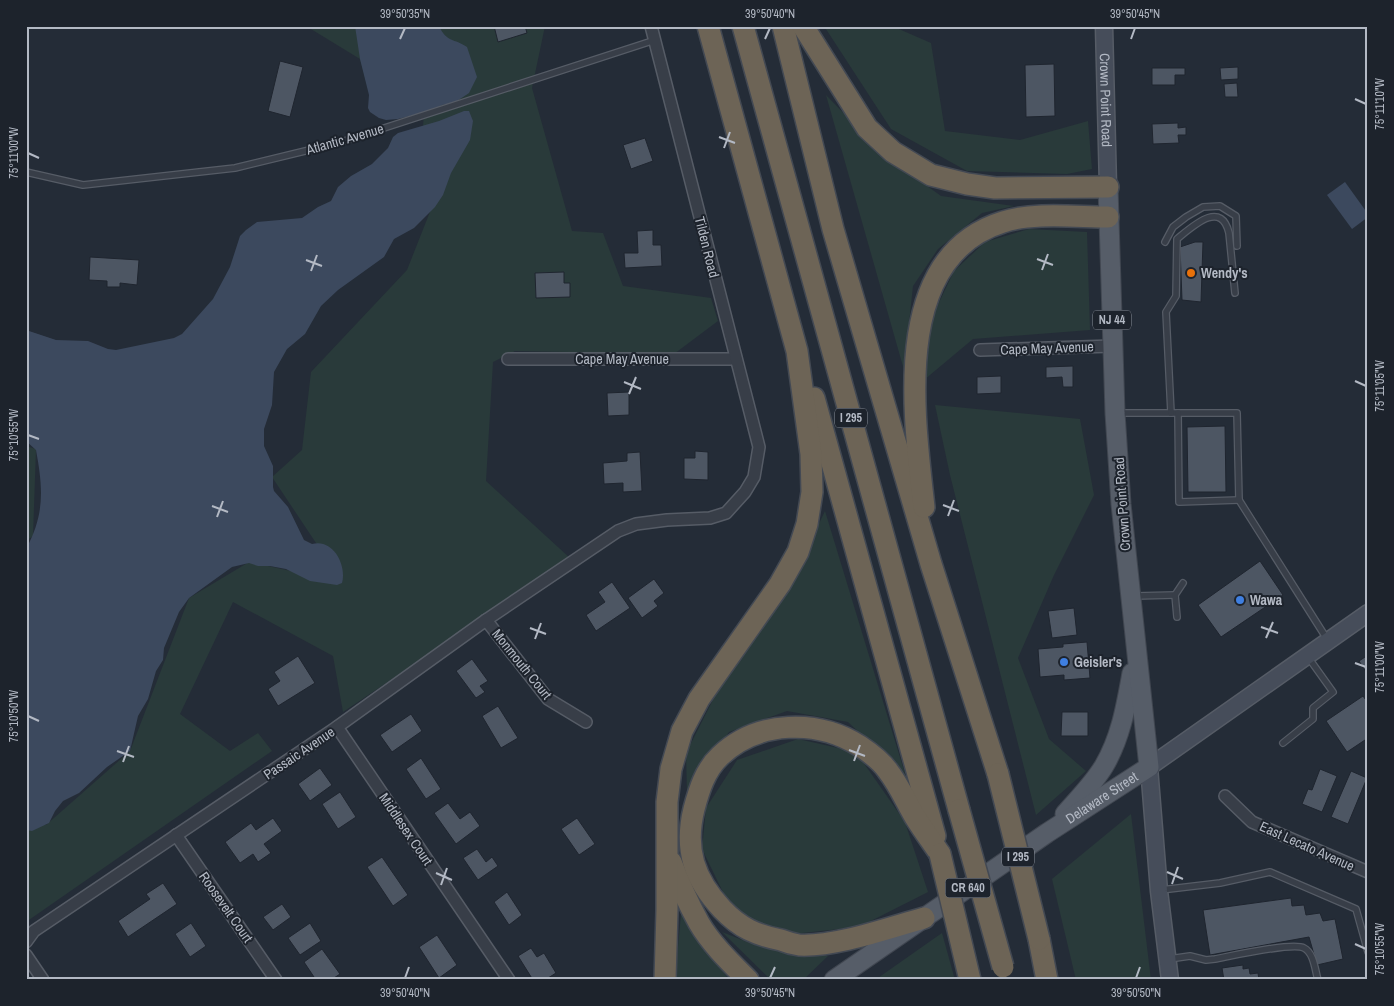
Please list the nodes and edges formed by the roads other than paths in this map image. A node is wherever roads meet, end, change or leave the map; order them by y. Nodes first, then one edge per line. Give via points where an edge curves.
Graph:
1 (651, 26) edge
2 (708, 26) edge
3 (743, 26) edge
4 (783, 26) edge
5 (803, 26) edge
6 (1104, 26) edge
7 (655, 40) junction
8 (26, 172) edge
9 (1108, 187) junction
10 (1108, 217) junction
11 (1165, 242) dead end
12 (1237, 246) dead end
13 (1235, 293) dead end
14 (1113, 346) junction
15 (980, 350) dead end
16 (796, 351) junction
17 (508, 358) dead end
18 (736, 359) junction
19 (1115, 413) junction
20 (1174, 413) junction
21 (1239, 500) junction
22 (571, 563) joint
23 (931, 564) junction
24 (1183, 582) dead end
25 (1175, 595) junction
26 (1130, 596) junction
27 (1368, 613) edge
28 (1177, 617) dead end
29 (486, 620) junction
30 (1328, 641) junction
31 (1136, 650) junction
32 (1307, 656) junction
33 (586, 722) dead end
34 (336, 727) junction
35 (1282, 743) dead end
36 (1148, 766) junction
37 (1226, 796) dead end
38 (1048, 833) junction
39 (176, 835) junction
40 (667, 852) junction
41 (940, 854) junction
42 (1368, 872) edge
43 (1158, 891) junction
44 (924, 918) junction
45 (26, 942) edge
46 (1368, 952) edge
47 (26, 955) edge
48 (1167, 959) junction
49 (1004, 973) edge
50 (1317, 979) edge
51 (43, 980) edge
52 (276, 980) edge
53 (510, 980) edge
54 (665, 980) edge
55 (748, 980) edge
56 (834, 980) edge
57 (970, 980) edge
58 (1047, 980) edge
59 (1170, 980) edge

1 - 7 street, Tilden Road
2 - 16 highway
3 - 49 highway, I 295, bridge
4 - 23 highway, I 295 via 833,228
5 - 9 highway via 867,128 893,152 931,175 995,188
6 - 9 main road, Crown Point Road / NJ 44
7 - 8 lane, Atlantic Avenue via 338,144 235,168 83,185
7 - 18 street, Tilden Road
9 - 10 main road, Crown Point Road / NJ 44
10 - 14 main road, Crown Point Road / NJ 44
10 - 23 highway via 1028,217 1003,221 977,233 955,250 935,279 919,329 915,381 916,427
11 - 12 lane via 1173,227 1186,217 1203,207 1220,206 1236,216
13 - 20 lane via 1227,224 1219,217 1207,217 1177,239 1176,296 1166,312
14 - 15 street, Cape May Avenue
14 - 19 main road, Crown Point Road / NJ 44
16 - 40 highway via 811,454 812,492 807,524 798,552 780,584 700,699 682,731 666,802
16 - 41 highway via 815,400
17 - 18 street, Cape May Avenue
18 - 22 street, Tilden Road via 759,447 754,477 745,492 726,513 710,518 636,524 618,530
19 - 20 lane
19 - 26 main road, Crown Point Road / NJ 44
20 - 21 lane via 1180,502
20 - 21 lane via 1237,412
21 - 30 lane
22 - 29 street, Passaic Avenue
23 - 58 highway, I 295, bridge via 998,774
24 - 25 lane
25 - 26 lane
25 - 28 lane
26 - 31 main road, Crown Point Road / NJ 44
27 - 30 main road, Delaware Street / CR 640
29 - 33 street, Monmouth Court via 548,699
29 - 34 street, Passaic Avenue
30 - 32 main road, Delaware Street / CR 640
31 - 36 main road, Crown Point Road / NJ 44
31 - 38 main road via 1125,715 1115,745 1103,768
32 - 35 lane via 1333,692 1313,708 1313,719
32 - 36 main road, Delaware Street / CR 640
34 - 39 street, Passaic Avenue
34 - 53 street, Middlesex Court
36 - 38 main road, Delaware Street / CR 640
36 - 43 main road, Crown Point Road / NJ 44
37 - 42 street, East Lecato Avenue via 1252,822
38 - 44 main road, Delaware Street / CR 640
39 - 45 street, Passaic Avenue via 34,931
39 - 52 street, Roosevelt Court
40 - 54 highway
40 - 55 highway via 700,924
41 - 44 highway via 888,770 860,746 825,729 788,726 769,729 735,745 708,771 690,824 689,843 699,880 731,919 756,935 799,944 832,943
41 - 57 highway, bridge
43 - 46 lane via 1270,872 1356,908
43 - 48 main road, Crown Point Road / NJ 44
44 - 56 main road, Delaware Street / CR 640
47 - 51 street
48 - 50 lane via 1190,956 1206,960 1297,946 1310,953
48 - 59 main road, Crown Point Road / NJ 44

